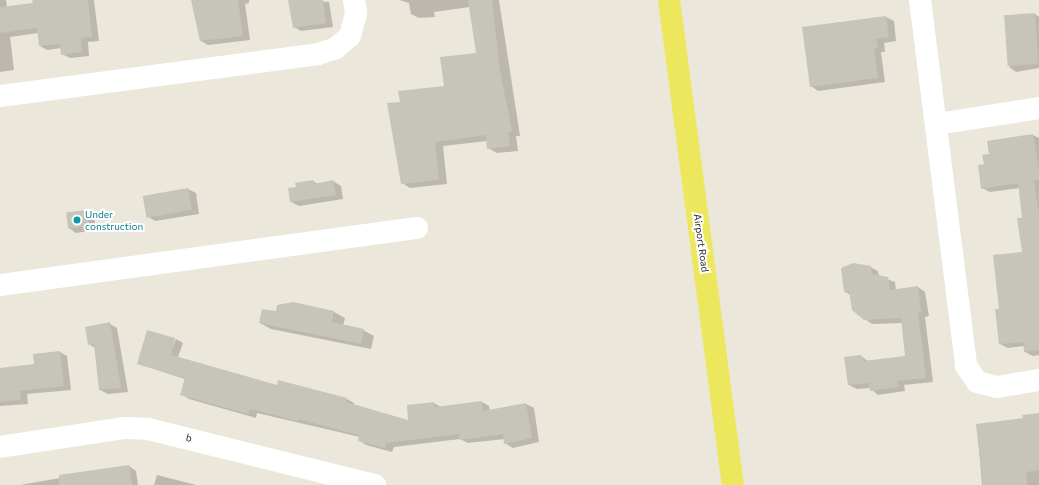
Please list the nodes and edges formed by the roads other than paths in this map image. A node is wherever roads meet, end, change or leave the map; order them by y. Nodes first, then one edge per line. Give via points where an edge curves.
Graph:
1 (354, 0) edge
2 (669, 0) edge
3 (920, 0) edge
4 (0, 96) edge
5 (1039, 108) edge
6 (937, 124) junction
7 (417, 228) dead end
8 (0, 285) edge
9 (1039, 380) edge
10 (0, 447) edge
11 (375, 485) edge
12 (733, 485) edge

1 - 4 street via 356,13 350,36 336,48 318,54
2 - 12 main road, Airport Road
3 - 6 street
5 - 6 street
6 - 9 street via 966,366 977,382 997,387
7 - 8 street
10 - 11 street, b via 124,428 148,429

